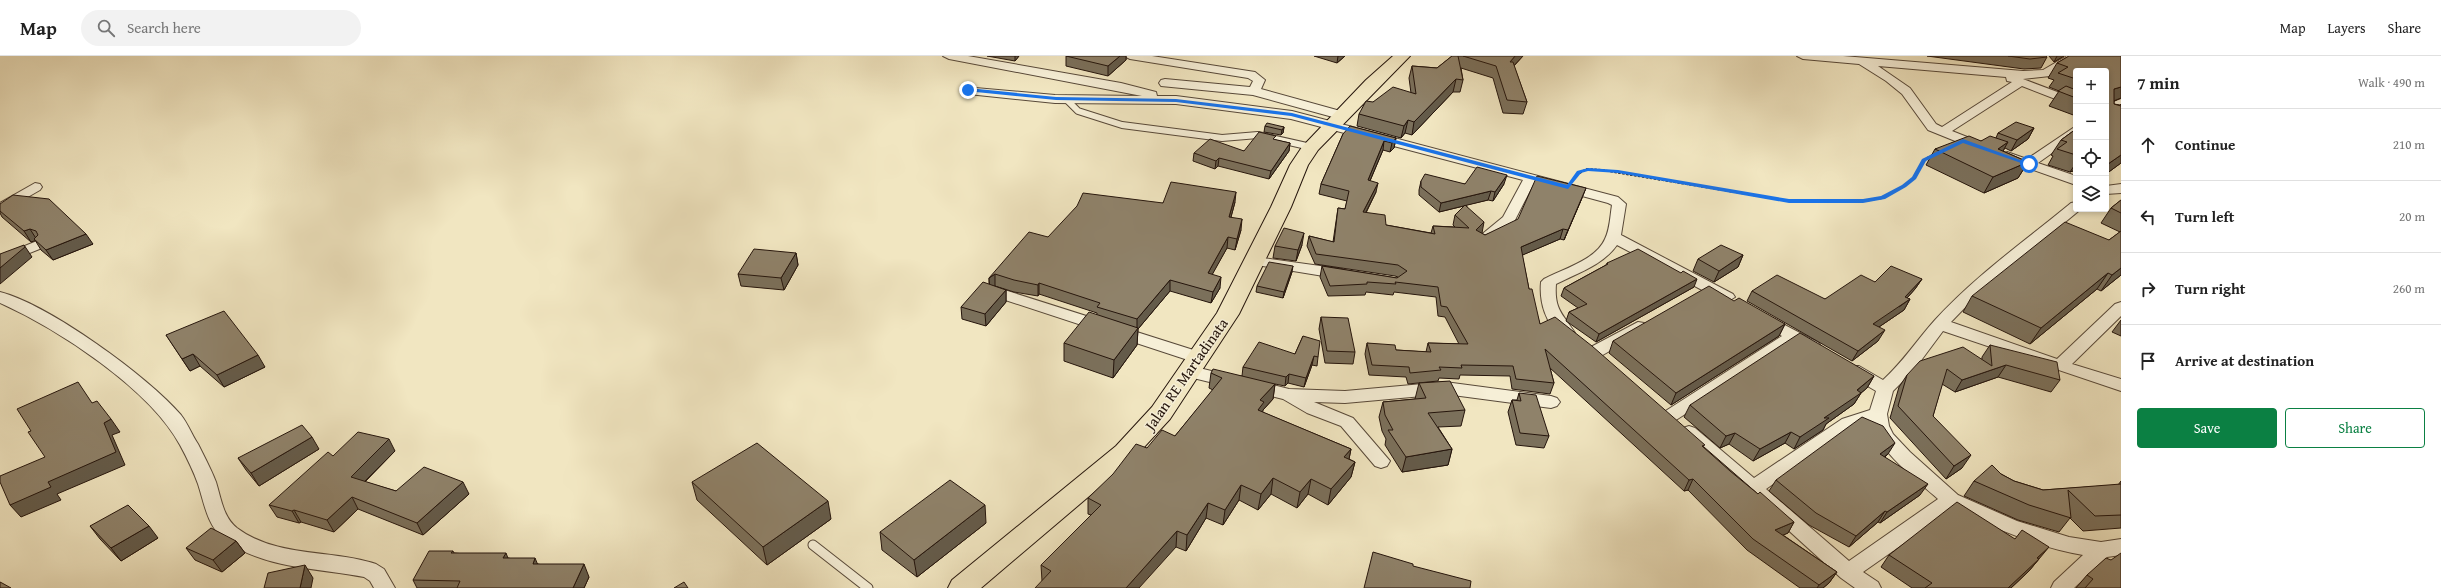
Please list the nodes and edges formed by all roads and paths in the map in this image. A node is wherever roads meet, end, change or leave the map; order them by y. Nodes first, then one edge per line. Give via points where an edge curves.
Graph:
1 (949, 56) edge
2 (1130, 56) edge
3 (1402, 56) edge
4 (1803, 56) edge
5 (1964, 56) edge
6 (2075, 56) edge
7 (982, 59) edge
8 (1898, 59) edge
9 (1857, 60) junction
10 (1023, 69) junction
11 (1970, 69) junction
12 (2000, 72) junction
13 (1165, 83) dead end
14 (2019, 83) junction
15 (968, 90) dead end
16 (1254, 91) junction
17 (1066, 99) junction
18 (1165, 100) junction
19 (2073, 102) edge
20 (2121, 103) edge
21 (2109, 109) edge
22 (2109, 115) edge
23 (1336, 119) junction
24 (2121, 119) edge
25 (1942, 132) junction
26 (2073, 132) edge
27 (1963, 141) junction
28 (1311, 147) junction
29 (2029, 164) junction
30 (1531, 177) junction
31 (2073, 180) edge
32 (35, 187) dead end
33 (1568, 187) junction
34 (2121, 188) edge
35 (2109, 190) edge
36 (2073, 208) edge
37 (0, 209) edge
38 (1613, 237) junction
39 (1482, 240) edge
40 (37, 245) edge
41 (0, 261) edge
42 (1255, 261) junction
43 (1356, 276) edge
44 (995, 292) edge
45 (0, 297) edge
46 (2121, 307) edge
47 (1649, 321) edge
48 (1940, 324) junction
49 (1794, 336) junction
50 (1195, 365) junction
51 (2060, 366) junction
52 (2121, 385) edge
53 (1885, 389) junction
54 (1289, 395) junction
55 (1551, 402) dead end
56 (1878, 414) junction
57 (1381, 461) dead end
58 (1753, 488) junction
59 (1951, 500) junction
60 (813, 545) dead end
61 (2121, 546) edge
62 (2102, 550) junction
63 (381, 582) edge
64 (1859, 583) edge
65 (868, 588) edge
66 (962, 588) edge
67 (2061, 588) edge

1 - 7 street
2 - 16 street via 1251,75 1259,80
3 - 23 highway, Jalan RE Martadinata
4 - 9 street
5 - 11 street
6 - 12 street via 2048,65 2040,74
7 - 10 street
8 - 9 street
8 - 11 street
9 - 25 street via 1899,84 1932,126
10 - 17 street via 1056,86
10 - 18 street via 1142,92
11 - 12 street
12 - 14 street
13 - 16 street
14 - 19 street
14 - 25 street
15 - 17 street
16 - 23 street
17 - 18 street
17 - 28 lane via 1069,104 1084,113 1122,125 1222,138 1258,135
18 - 23 street
20 - 21 street
22 - 24 street
23 - 28 highway, Jalan RE Martadinata
23 - 30 street
25 - 27 street
26 - 29 street
27 - 29 street
27 - 33 path via 1924,160 1914,178 1904,186 1883,198 1863,201 1789,201 1588,169 1579,172
28 - 42 highway, Jalan RE Martadinata via 1298,165
29 - 31 street
30 - 33 street
30 - 39 street via 1509,219
32 - 37 street
33 - 38 street via 1604,196 1619,204
34 - 35 street
36 - 48 street via 1974,290
38 - 47 street via 1603,252 1549,282 1556,323 1600,357
38 - 49 street via 1703,291 1745,308
40 - 41 street
42 - 43 street
42 - 50 highway, Jalan RE Martadinata via 1228,314
44 - 50 street
45 - 63 street via 52,323 98,355 140,386 177,423 204,475 218,517 228,532 246,544 284,555 369,570
46 - 51 street
48 - 51 street
48 - 53 street via 1908,366
49 - 53 street
49 - 58 street via 1664,411
50 - 54 street
50 - 66 highway, Jalan RE Martadinata via 1161,413 1125,452
51 - 52 street
53 - 56 street
54 - 55 street via 1356,396 1445,388
54 - 57 street via 1347,422
56 - 58 street via 1848,423
56 - 59 street via 1880,426 1887,438
58 - 64 street
59 - 62 street via 2010,526 2069,545
59 - 64 street
60 - 65 lane
61 - 62 street
62 - 67 street

